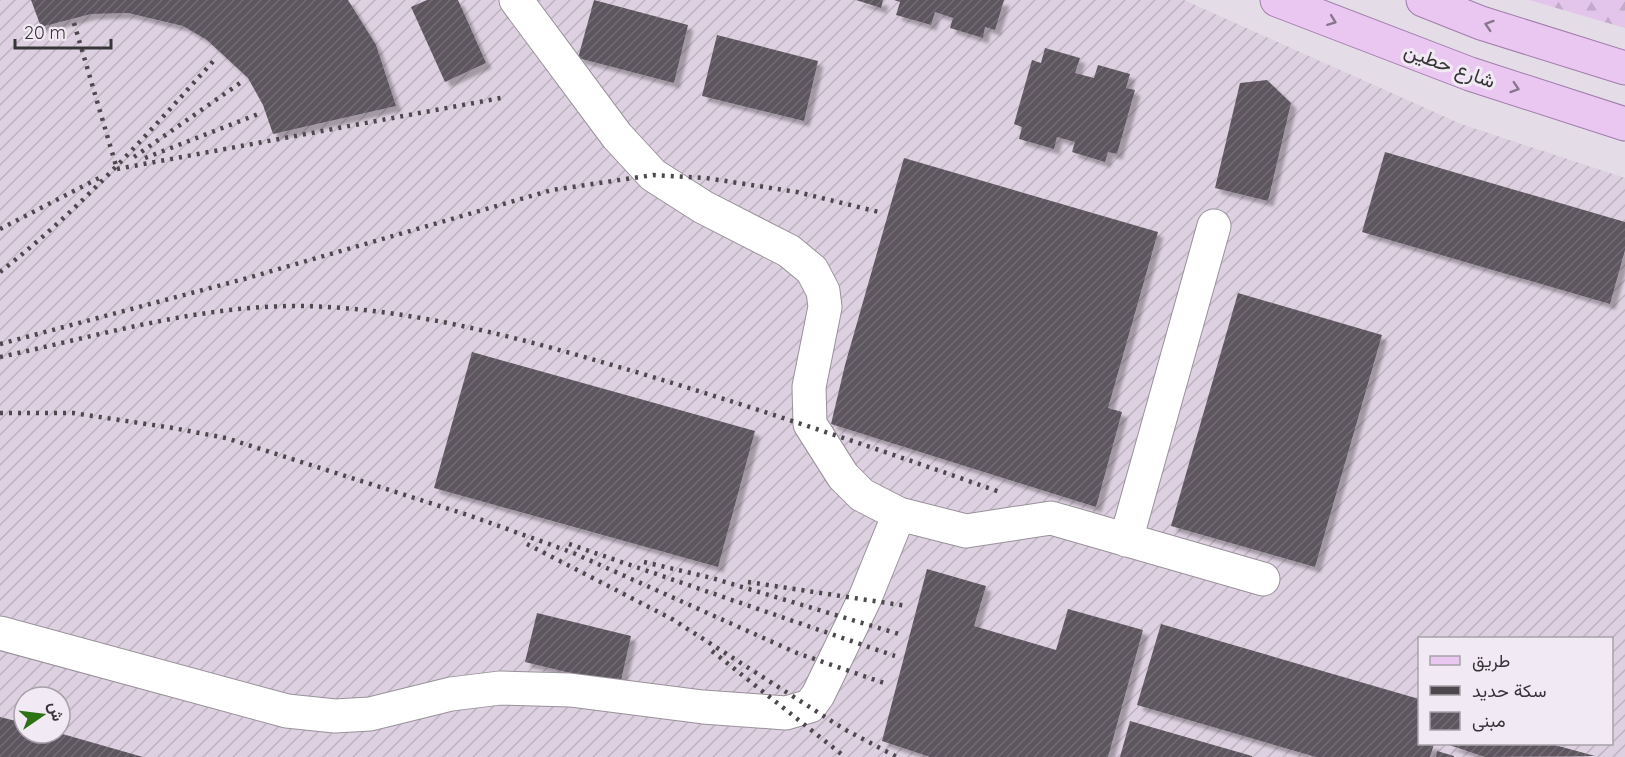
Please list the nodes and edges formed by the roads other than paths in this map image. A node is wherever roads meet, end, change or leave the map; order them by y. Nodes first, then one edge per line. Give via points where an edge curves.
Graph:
1 (516, 0) edge
2 (1277, 0) edge
3 (1423, 0) edge
4 (1625, 68) edge
5 (1625, 124) edge
6 (1215, 226) dead end
7 (899, 514) junction
8 (1126, 540) junction
9 (1263, 579) dead end
10 (0, 633) edge

1 - 7 lane via 617,136 652,175 703,207 789,251 812,270 823,291 825,307 809,387 810,424 843,477 862,495
2 -> 5 main road, شارع حطين via 1470,74
4 -> 3 main road via 1481,23
6 - 8 lane
7 - 8 lane via 966,531 1050,518
7 - 10 lane via 819,695 810,706 786,713 570,690 500,688 451,694 370,714 334,716 287,711
8 - 9 lane

